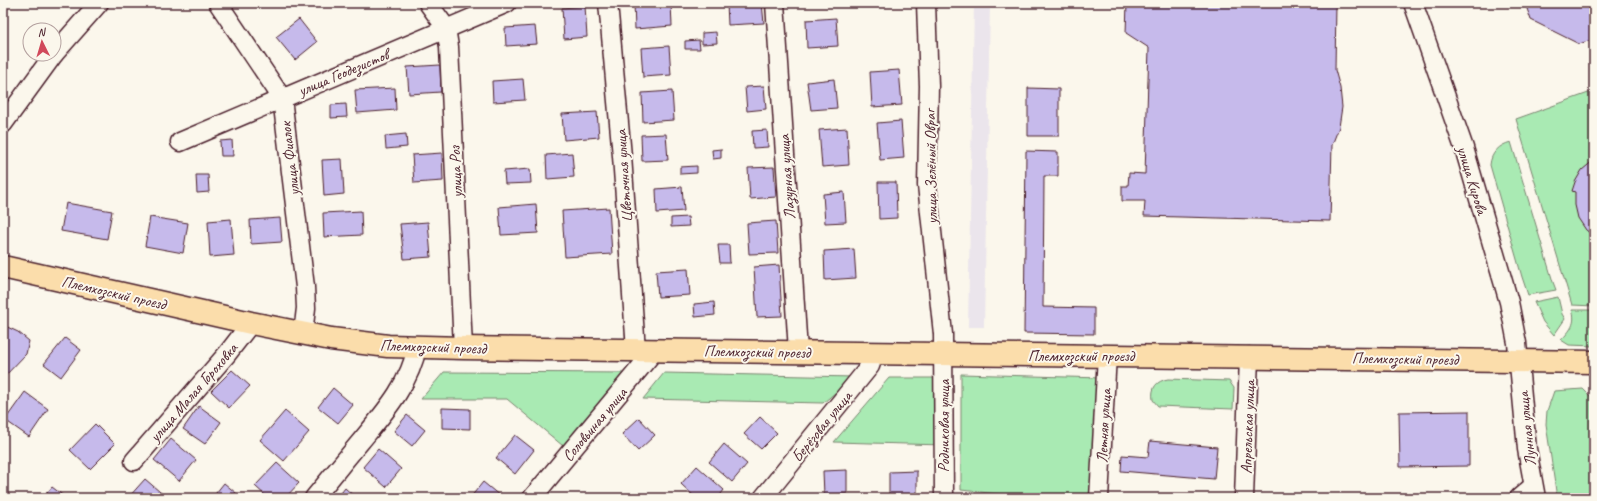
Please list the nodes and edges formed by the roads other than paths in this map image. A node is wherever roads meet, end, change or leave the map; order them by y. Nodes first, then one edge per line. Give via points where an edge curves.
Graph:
1 (99, 3) edge
2 (218, 3) edge
3 (428, 3) edge
4 (507, 3) edge
5 (608, 3) edge
6 (775, 3) edge
7 (926, 3) edge
8 (1413, 3) edge
9 (446, 28) junction
10 (62, 45) edge
11 (48, 62) edge
12 (282, 98) junction
13 (3, 124) edge
14 (180, 142) dead end
15 (3, 267) edge
16 (251, 323) junction
17 (304, 334) junction
18 (417, 347) junction
19 (463, 348) junction
20 (646, 350) junction
21 (798, 352) junction
22 (876, 352) junction
23 (943, 354) junction
24 (1107, 355) junction
25 (1249, 356) junction
26 (1519, 360) junction
27 (1594, 362) edge
28 (134, 461) dead end
29 (1534, 492) edge
30 (314, 498) edge
31 (532, 498) edge
32 (763, 498) edge
33 (944, 498) edge
34 (1099, 498) edge
35 (1244, 498) edge
36 (1519, 498) edge

1 - 10 street
2 - 12 street, улица Фиалок
3 - 9 street, улица Роз
4 - 9 street, улица Геодезистов
5 - 20 street, Цветочная улица via 621,148
6 - 21 street, Лазурная улица
7 - 23 street, улица Зелёный Овраг via 930,86 927,185
8 - 26 street, улица Кирова via 1464,148 1509,302
9 - 12 street, улица Геодезистов
9 - 19 street, улица Роз via 450,47
11 - 13 street
12 - 14 street, улица Геодезистов
12 - 17 street, улица Фиалок via 305,286
15 - 16 main road, Племхозский проезд
16 - 17 main road, Племхозский проезд
16 - 28 street, улица Малая Гороховка
17 - 18 main road, Племхозский проезд via 368,344
18 - 19 main road, Племхозский проезд
18 - 30 street via 414,361 387,408
19 - 20 main road, Племхозский проезд
20 - 21 main road, Племхозский проезд
20 - 31 street, Соловьиная улица
21 - 22 main road, Племхозский проезд
22 - 23 main road, Племхозский проезд
22 - 32 street, Берёзовая улица via 870,366
23 - 24 main road, Племхозский проезд
23 - 33 street, Родниковая улица
24 - 25 main road, Племхозский проезд
24 - 34 street, Летняя улица
25 - 26 main road, Племхозский проезд
25 - 35 street, Апрельская улица
26 - 27 main road, Племхозский проезд
26 - 29 street, Лунная улица via 1526,443
29 - 36 street

